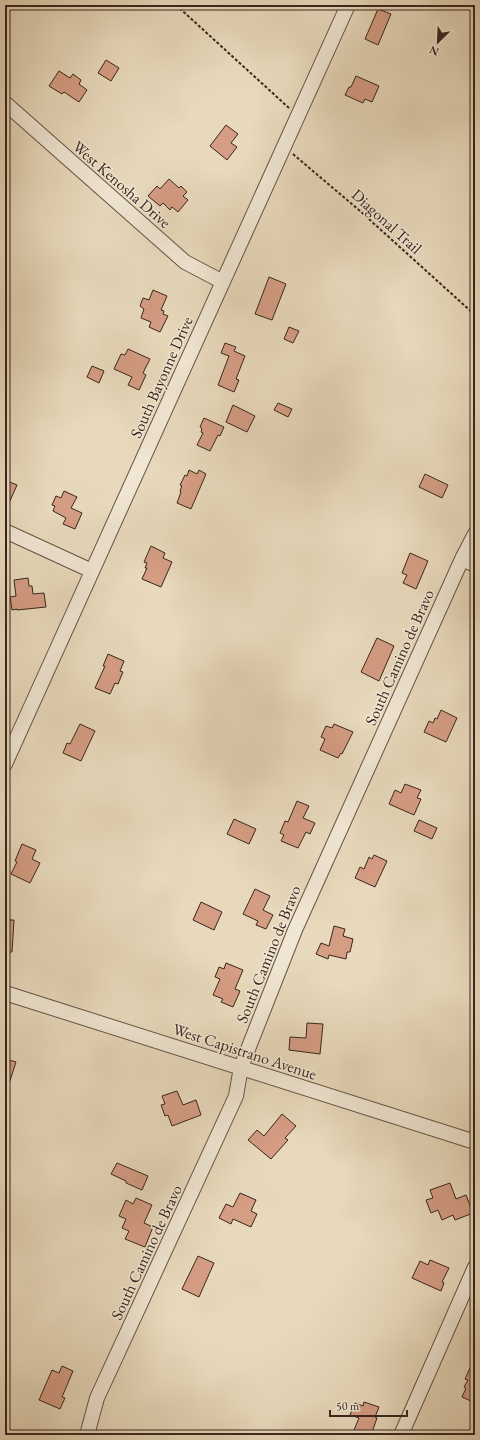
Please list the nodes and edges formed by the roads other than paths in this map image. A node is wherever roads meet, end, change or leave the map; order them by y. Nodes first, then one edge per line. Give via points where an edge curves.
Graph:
1 (348, 5) edge
2 (5, 103) edge
3 (223, 282) junction
4 (5, 531) edge
5 (475, 534) edge
6 (462, 559) junction
7 (475, 566) edge
8 (92, 571) junction
9 (5, 764) edge
10 (5, 992) edge
11 (241, 1067) junction
12 (475, 1142) edge
13 (475, 1267) edge
14 (87, 1435) edge
15 (401, 1435) edge

1 - 3 street, South Bayonne Drive
2 - 3 street, West Kenosha Drive via 186,262
3 - 8 street, South Bayonne Drive
4 - 8 street
5 - 6 street, South Camino de Bravo
6 - 7 street
6 - 11 street, South Camino de Bravo via 295,930
8 - 9 street, South Bayonne Drive
10 - 11 street, West Capistrano Avenue
11 - 12 street, West Capistrano Avenue
11 - 14 street, South Camino de Bravo via 236,1096 97,1398
13 - 15 street

